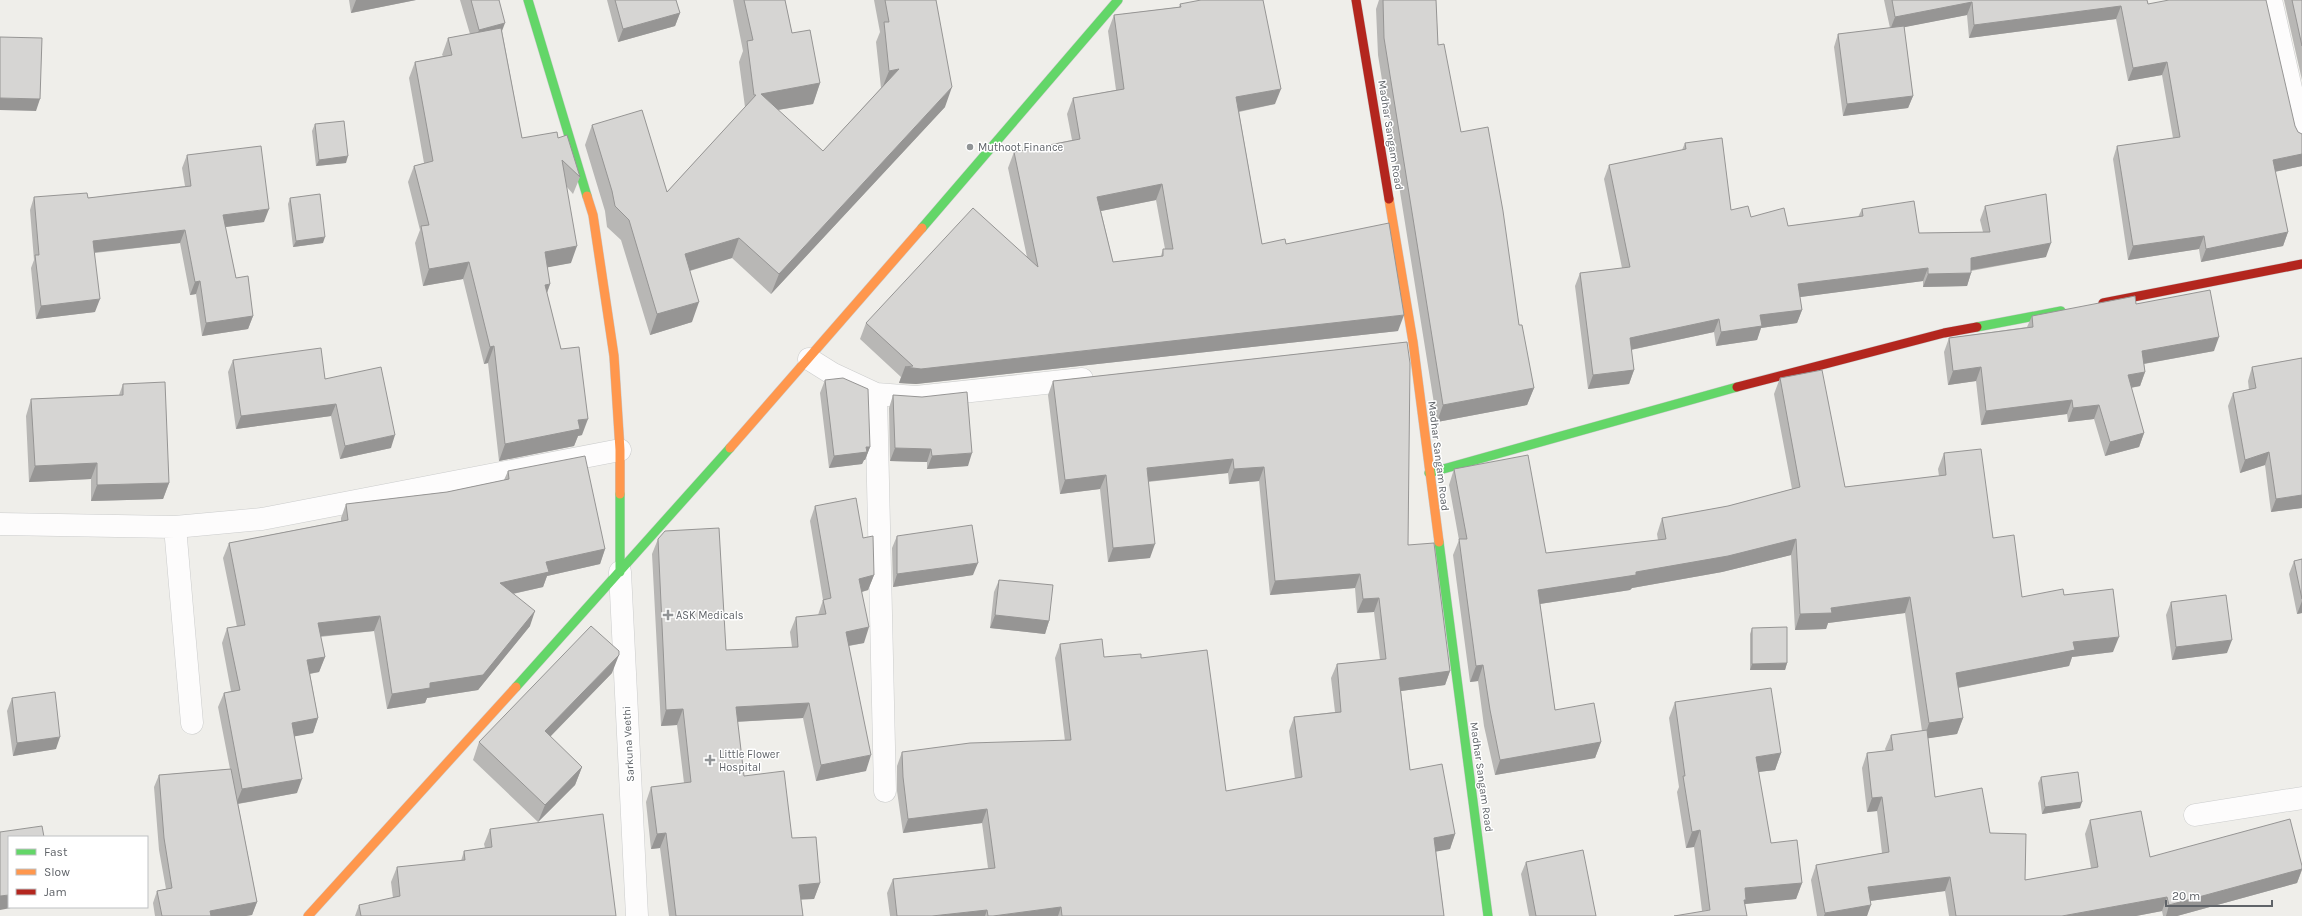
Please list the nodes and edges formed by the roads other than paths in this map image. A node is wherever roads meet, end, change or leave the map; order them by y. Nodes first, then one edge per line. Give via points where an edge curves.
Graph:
1 (528, 0) edge
2 (1118, 0) edge
3 (1356, 0) edge
4 (2271, 0) edge
5 (2302, 137) edge
6 (2302, 264) edge
7 (2092, 305) edge
8 (2069, 309) edge
9 (1413, 342) junction
10 (1389, 345) edge
11 (809, 359) junction
12 (1105, 376) edge
13 (876, 394) junction
14 (620, 450) junction
15 (1429, 473) junction
16 (0, 524) edge
17 (175, 527) junction
18 (620, 572) junction
19 (192, 723) dead end
20 (885, 791) dead end
21 (2302, 798) edge
22 (2194, 815) dead end
23 (308, 916) edge
24 (637, 916) edge
25 (1488, 916) edge

1 - 14 street via 593,215 614,356
2 - 11 street
3 - 9 street, Madhar Sangam Road
4 - 5 street
6 - 7 street
8 - 15 street via 1944,333 1783,374
9 - 10 street
9 - 15 street, Madhar Sangam Road
11 - 13 street via 833,374
11 - 18 street
12 - 13 street via 916,397
13 - 20 street
14 - 17 street via 262,519
14 - 18 street
15 - 25 street, Madhar Sangam Road
16 - 17 street
17 - 19 street
18 - 23 street
18 - 24 street, Sarkuna Veethi
21 - 22 street

